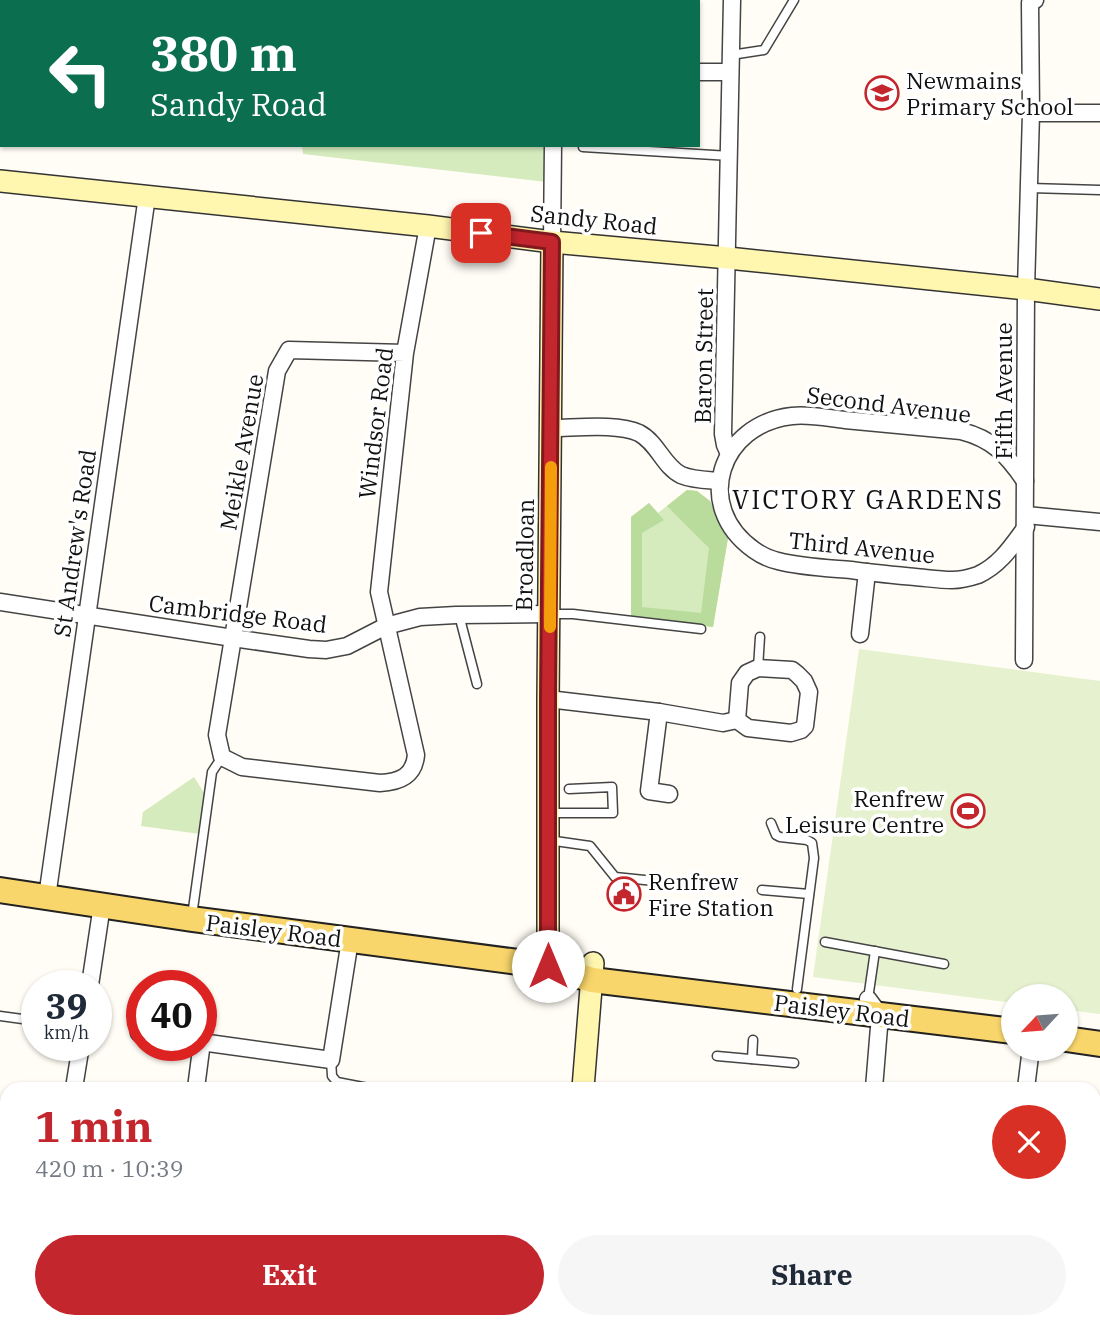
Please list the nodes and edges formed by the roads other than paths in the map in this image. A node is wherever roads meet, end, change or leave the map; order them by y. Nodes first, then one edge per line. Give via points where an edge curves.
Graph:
1 (732, 0) edge
2 (794, 0) edge
3 (1035, 0) edge
4 (731, 55) junction
5 (700, 72) edge
6 (730, 72) junction
7 (1031, 113) junction
8 (1100, 113) edge
9 (553, 147) edge
10 (583, 147) edge
11 (730, 156) junction
12 (0, 181) edge
13 (1030, 187) junction
14 (1100, 190) edge
15 (147, 196) junction
16 (428, 226) junction
17 (552, 242) junction
18 (728, 258) junction
19 (1026, 289) junction
20 (1100, 299) edge
21 (405, 353) junction
22 (552, 428) junction
23 (729, 454) junction
24 (719, 481) junction
25 (1025, 481) junction
26 (1026, 521) junction
27 (1100, 522) edge
28 (867, 572) junction
29 (0, 602) edge
30 (459, 614) junction
31 (550, 614) junction
32 (86, 616) junction
33 (386, 626) junction
34 (701, 629) dead end
35 (860, 634) dead end
36 (760, 637) dead end
37 (233, 638) junction
38 (1024, 660) dead end
39 (758, 668) junction
40 (477, 684) dead end
41 (548, 699) junction
42 (659, 712) junction
43 (737, 720) junction
44 (222, 757) junction
45 (569, 789) dead end
46 (669, 794) dead end
47 (548, 813) junction
48 (771, 823) dead end
49 (548, 840) junction
50 (674, 884) dead end
51 (0, 890) edge
52 (762, 890) dead end
53 (809, 894) junction
54 (47, 897) junction
55 (102, 905) junction
56 (192, 919) junction
57 (350, 940) junction
58 (825, 942) dead end
59 (875, 951) junction
60 (944, 964) dead end
61 (548, 966) junction
62 (92, 970) edge
63 (592, 971) junction
64 (797, 989) junction
65 (874, 1007) junction
66 (0, 1016) edge
67 (1001, 1017) edge
68 (21, 1019) edge
69 (1078, 1026) edge
70 (1001, 1029) edge
71 (1100, 1029) edge
72 (753, 1040) dead end
73 (1078, 1041) edge
74 (217, 1044) edge
75 (1100, 1044) edge
76 (717, 1056) dead end
77 (752, 1059) junction
78 (331, 1060) junction
79 (78, 1061) edge
80 (200, 1061) edge
81 (1029, 1061) edge
82 (794, 1063) dead end
83 (75, 1082) edge
84 (197, 1082) edge
85 (337, 1082) edge
86 (583, 1082) edge
87 (874, 1082) edge
88 (1027, 1082) edge

1 - 4 street, Baron Street
2 - 4 lane via 764,50
3 - 7 street, Fifth Avenue via 1030,3
4 - 6 street, Baron Street
5 - 6 street
6 - 11 street, Baron Street
7 - 8 street
7 - 13 street, Fifth Avenue
9 - 17 street, Broadloan
10 - 11 lane
11 - 18 street, Baron Street
12 - 15 main road, Sandy Road
13 - 14 lane
13 - 19 street, Fifth Avenue
15 - 16 main road, Sandy Road
15 - 32 street, St Andrew's Road
16 - 17 main road, Sandy Road
16 - 21 street, Windsor Road
17 - 18 main road, Sandy Road
17 - 22 main road, Broadloan
18 - 19 main road, Sandy Road
18 - 23 street, Baron Street via 723,434
19 - 20 main road, Sandy Road
19 - 25 street, Fifth Avenue
21 - 33 street, Windsor Road via 379,592
21 - 37 street, Meikle Avenue via 289,350 277,371
22 - 24 street via 617,427 637,432 677,472
22 - 31 main road, Broadloan
23 - 24 street, Second Avenue
23 - 25 street, Second Avenue via 767,422 809,416 976,435 1011,460
24 - 28 street, Third Avenue via 727,521 744,542 763,555 789,564
25 - 26 street, Fifth Avenue
26 - 27 street
26 - 28 street, Third Avenue via 1001,560 966,579
26 - 38 street, Fifth Avenue
28 - 35 street
29 - 32 street, Cambridge Road
30 - 31 street, Cambridge Road
30 - 33 street, Cambridge Road
30 - 40 lane
31 - 34 lane
31 - 41 main road, Broadloan
32 - 37 street, Cambridge Road
32 - 54 street, St Andrew's Road
33 - 37 street, Cambridge Road via 347,646 326,650
33 - 44 street, Windsor Road via 416,755 410,773 380,783 243,767
36 - 39 lane
37 - 44 street via 217,735
39 - 43 street via 740,683
39 - 43 street via 792,670 804,681 809,692 804,726 791,733 748,728
41 - 42 street
41 - 47 main road, Broadloan
42 - 43 street via 723,723
42 - 46 street via 649,791
44 - 56 lane via 212,772
45 - 47 lane via 612,787 613,813
47 - 49 main road, Broadloan
48 - 53 lane via 780,837 812,843
49 - 50 lane via 590,846 615,877
49 - 61 main road, Broadloan
51 - 54 main road, Paisley Road
52 - 53 lane
53 - 64 lane
54 - 55 main road, Paisley Road
55 - 56 main road, Paisley Road
55 - 62 street
56 - 57 main road, Paisley Road
57 - 61 main road, Paisley Road
57 - 78 street
58 - 59 lane
59 - 60 lane
59 - 65 lane
61 - 63 main road, Paisley Road
63 - 64 main road, Paisley Road
63 - 65 main road, Paisley Road via 757,1004
63 - 86 main road
64 - 65 main road, Paisley Road
65 - 67 main road, Paisley Road
65 - 70 main road, Paisley Road
65 - 87 street
66 - 68 lane
69 - 71 main road
72 - 77 lane
73 - 75 main road
74 - 78 street
76 - 77 lane
77 - 82 lane
78 - 85 lane
79 - 83 street
80 - 84 street
81 - 88 street

